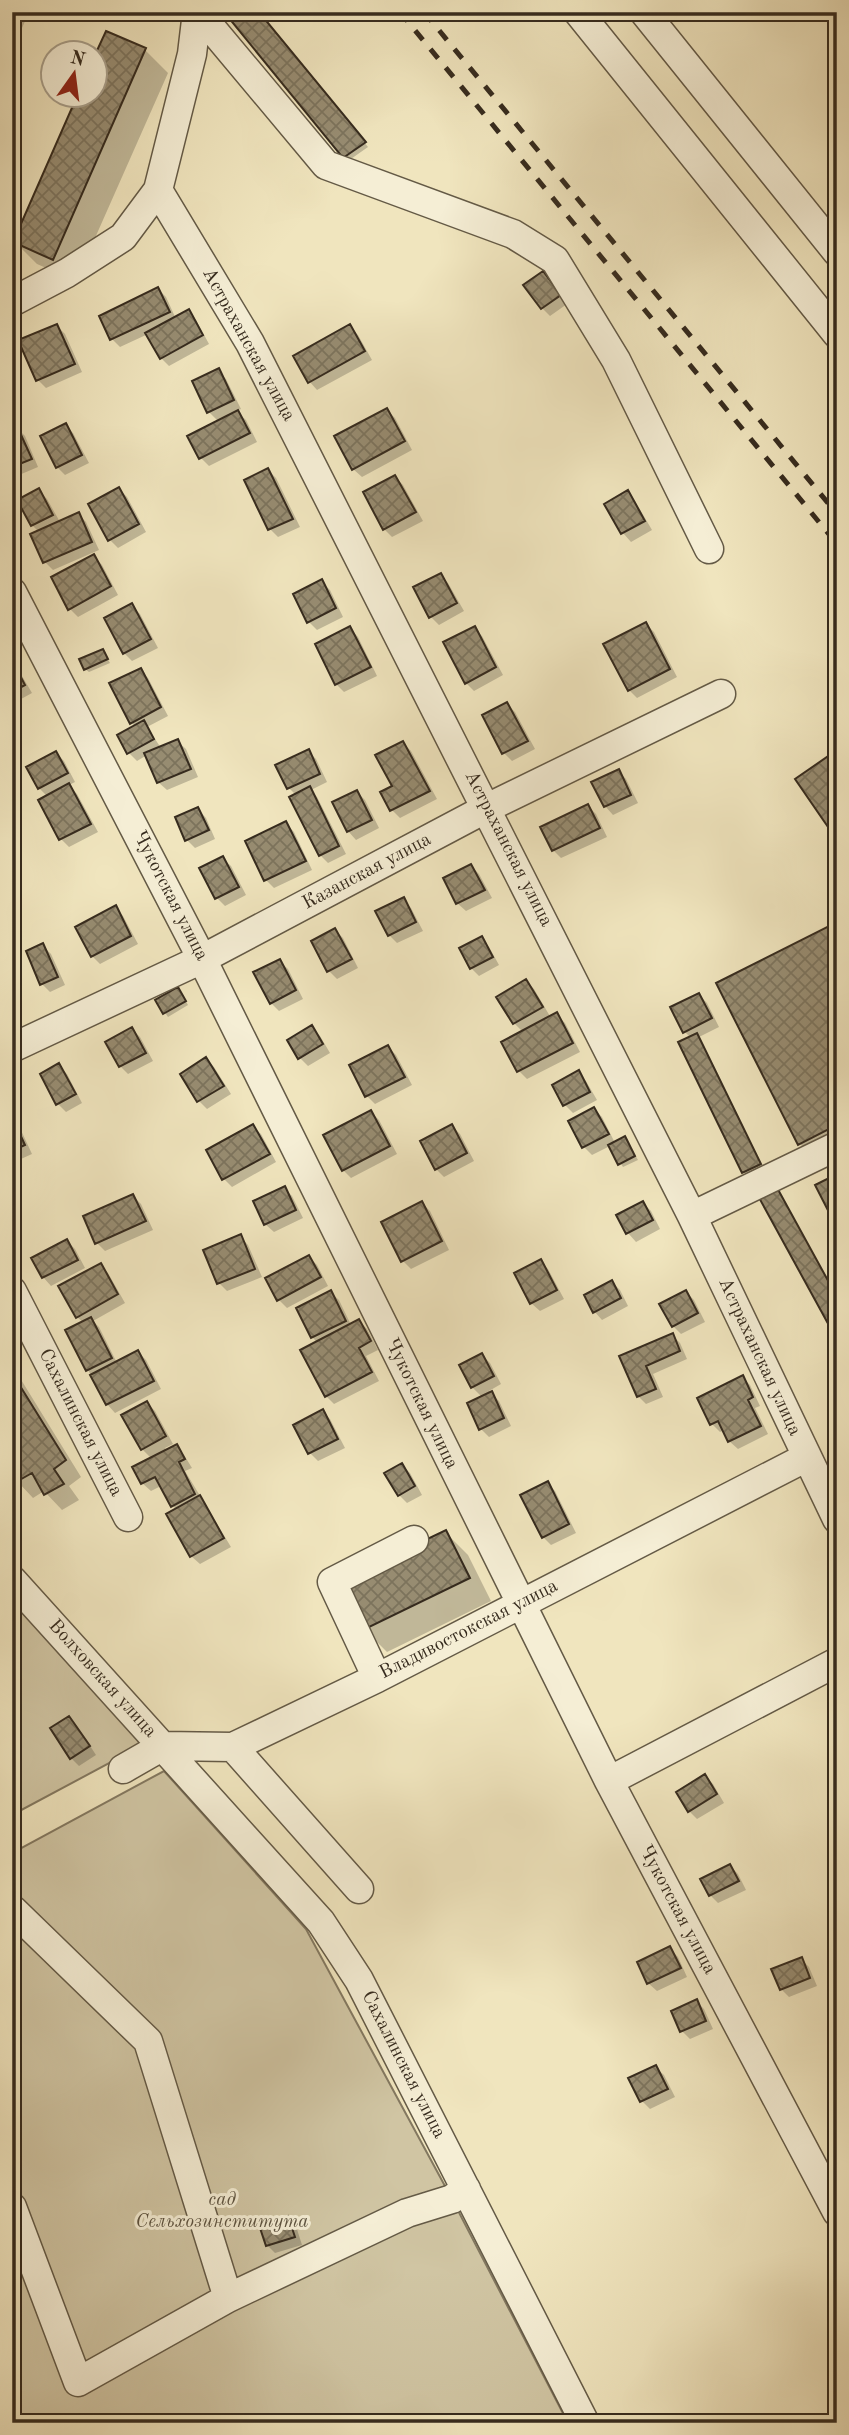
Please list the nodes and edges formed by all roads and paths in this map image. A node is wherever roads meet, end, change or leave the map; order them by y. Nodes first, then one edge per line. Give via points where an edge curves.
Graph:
1 (198, 12) edge
2 (578, 12) edge
3 (644, 12) edge
4 (158, 190) junction
5 (837, 252) edge
6 (12, 302) edge
7 (837, 334) edge
8 (709, 549) dead end
9 (12, 592) edge
10 (721, 694) dead end
11 (487, 808) junction
12 (202, 959) junction
13 (12, 1048) edge
14 (837, 1146) edge
15 (692, 1216) junction
16 (12, 1291) edge
17 (807, 1457) junction
18 (128, 1517) dead end
19 (837, 1519) edge
20 (414, 1540) dead end
21 (12, 1580) edge
22 (519, 1603) junction
23 (837, 1662) edge
24 (377, 1678) junction
25 (163, 1746) junction
26 (233, 1747) junction
27 (123, 1769) dead end
28 (609, 1781) junction
29 (359, 1889) dead end
30 (13, 1910) edge
31 (466, 2189) junction
32 (12, 2207) edge
33 (837, 2212) edge
34 (228, 2298) junction
35 (585, 2423) edge

1 - 4 street
1 - 8 street via 326,165 513,234 555,260 616,360
2 - 7 street
3 - 5 street
4 - 6 street via 123,237
4 - 11 street, Астраханская улица via 250,343
9 - 12 street, Чукотская улица
10 - 11 street, Казанская улица
11 - 12 street, Казанская улица
11 - 15 street, Астраханская улица
12 - 13 street, Казанская улица
12 - 22 street, Чукотская улица
14 - 15 street
15 - 17 street, Астраханская улица
16 - 18 street, Сахалинская улица
17 - 19 street, Астраханская улица
17 - 22 street, Владивостокская улица
20 - 24 street via 332,1582
21 - 25 street, Волховская улица
22 - 24 street, Владивостокская улица
22 - 28 street, Чукотская улица
23 - 28 street
24 - 26 street, Владивостокская улица
25 - 26 street, Владивостокская улица
25 - 27 street
25 - 31 street, Сахалинская улица via 321,1922 359,1980
26 - 29 street
28 - 33 street, Чукотская улица
30 - 34 street via 148,2041
31 - 34 street
31 - 35 street, Сахалинская улица
32 - 34 street via 78,2382

